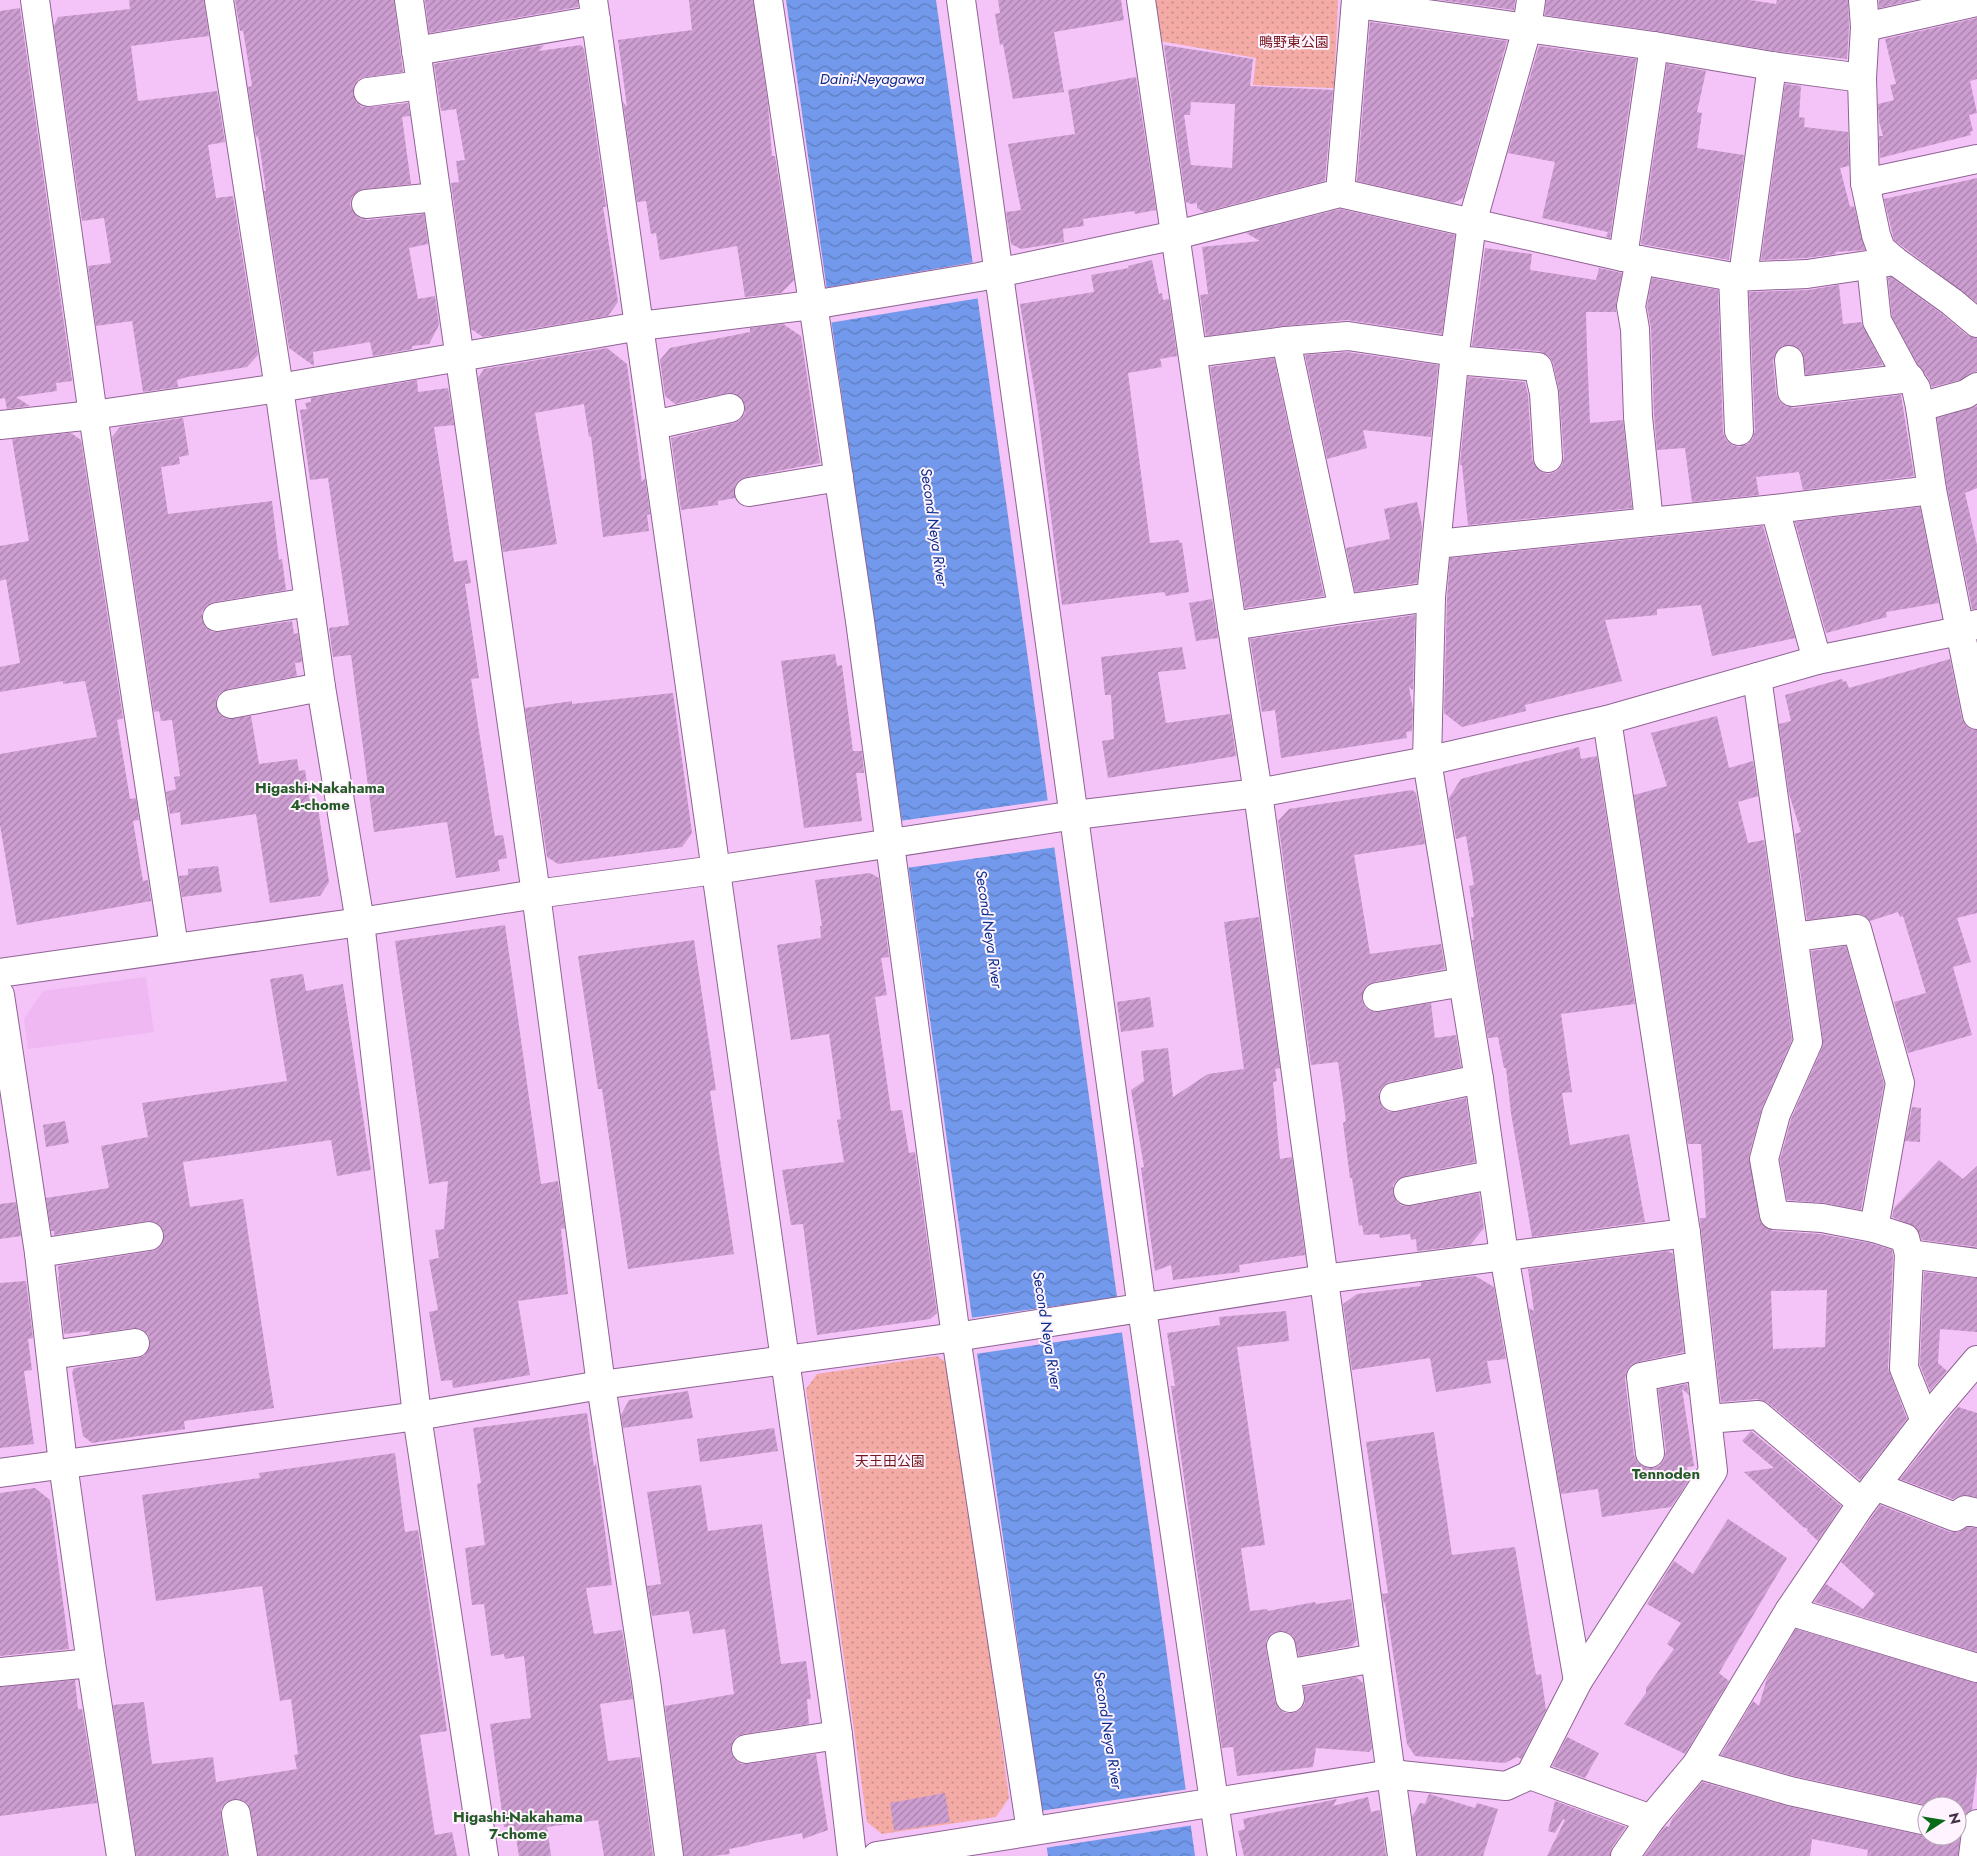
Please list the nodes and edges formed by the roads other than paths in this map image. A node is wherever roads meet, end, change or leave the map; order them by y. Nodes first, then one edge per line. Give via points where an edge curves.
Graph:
1 (36, 0) edge
2 (219, 0) edge
3 (409, 0) edge
4 (768, 0) edge
5 (961, 0) edge
6 (1140, 0) edge
7 (1530, 0) edge
8 (1863, 0) edge
9 (1356, 2) edge
10 (1977, 2) edge
11 (594, 10) edge
12 (1865, 27) junction
13 (1527, 29) junction
14 (1654, 46) junction
15 (416, 51) junction
16 (1772, 66) junction
17 (1862, 78) junction
18 (421, 85) junction
19 (368, 92) dead end
20 (1977, 159) edge
21 (1865, 182) junction
22 (1340, 193) junction
23 (437, 198) junction
24 (366, 204) dead end
25 (1472, 223) junction
26 (1176, 235) junction
27 (1631, 258) junction
28 (1883, 263) junction
29 (989, 275) junction
30 (1738, 277) junction
31 (1964, 299) edge
32 (819, 303) junction
33 (1977, 323) edge
34 (640, 326) junction
35 (1286, 341) junction
36 (1194, 353) junction
37 (1455, 356) junction
38 (460, 358) junction
39 (1790, 360) dead end
40 (1910, 378) junction
41 (1977, 387) edge
42 (279, 388) junction
43 (1920, 407) junction
44 (730, 408) dead end
45 (92, 415) junction
46 (0, 425) edge
47 (654, 425) junction
48 (1739, 431) dead end
49 (1548, 458) dead end
50 (839, 477) junction
51 (1932, 490) junction
52 (749, 492) dead end
53 (1775, 509) junction
54 (1649, 522) junction
55 (1437, 544) junction
56 (1432, 598) junction
57 (309, 602) junction
58 (1343, 609) junction
59 (217, 617) dead end
60 (1232, 626) junction
61 (1968, 628) edge
62 (1817, 660) junction
63 (1757, 677) junction
64 (321, 687) junction
65 (231, 704) dead end
66 (1977, 715) edge
67 (1607, 720) junction
68 (1427, 761) junction
69 (1258, 792) junction
70 (1064, 817) junction
71 (895, 843) junction
72 (715, 870) junction
73 (536, 894) junction
74 (360, 922) junction
75 (1794, 937) junction
76 (174, 947) junction
77 (0, 973) edge
78 (1463, 982) junction
79 (0, 995) edge
80 (1377, 997) dead end
81 (1479, 1078) junction
82 (1394, 1097) dead end
83 (1491, 1175) junction
84 (1408, 1191) dead end
85 (1874, 1228) junction
86 (1686, 1232) junction
87 (149, 1236) dead end
88 (39, 1253) junction
89 (1909, 1254) junction
90 (1504, 1255) junction
91 (1977, 1263) edge
92 (1324, 1279) junction
93 (1132, 1310) junction
94 (963, 1336) junction
95 (135, 1343) dead end
96 (51, 1355) junction
97 (1977, 1360) edge
98 (786, 1361) junction
99 (1701, 1365) junction
100 (601, 1386) junction
101 (417, 1416) junction
102 (1707, 1419) junction
103 (1925, 1421) junction
104 (1650, 1453) dead end
105 (63, 1464) junction
106 (0, 1473) edge
107 (1868, 1494) junction
108 (1977, 1513) edge
109 (1789, 1612) junction
110 (1282, 1646) dead end
111 (1375, 1658) junction
112 (91, 1663) junction
113 (1977, 1668) edge
114 (0, 1672) edge
115 (1578, 1681) junction
116 (838, 1735) junction
117 (746, 1749) dead end
118 (1697, 1764) junction
119 (1391, 1774) junction
120 (1530, 1774) junction
121 (1203, 1803) junction
122 (236, 1814) dead end
123 (1651, 1819) junction
124 (1917, 1819) edge
125 (1033, 1830) junction
126 (963, 1850) edge
127 (121, 1856) edge
128 (242, 1856) edge
129 (484, 1856) edge
130 (668, 1856) edge
131 (852, 1856) edge
132 (877, 1856) edge
133 (1222, 1856) edge
134 (1402, 1856) edge
135 (1625, 1856) edge

1 - 45 street
2 - 42 street
3 - 15 street
4 - 32 street
5 - 29 street
6 - 26 street
7 - 13 street
8 - 12 street
9 - 13 street
9 - 22 street
10 - 12 street
11 - 15 street
11 - 34 street
12 - 17 street
13 - 14 street
13 - 25 street
14 - 16 street
14 - 27 street
15 - 18 street
16 - 17 street
16 - 30 street
17 - 21 street
18 - 19 street
18 - 23 street
20 - 21 street
21 - 28 street
22 - 25 street
22 - 26 street
23 - 24 street
23 - 38 street
25 - 27 street
25 - 37 street
26 - 29 street
26 - 36 street
27 - 30 street
27 - 54 street via 1638,417
28 - 30 street via 1807,274
28 - 31 street
28 - 40 street via 1877,321
29 - 32 street
29 - 70 street
30 - 48 street
31 - 33 street
32 - 34 street
32 - 50 street
34 - 38 street
34 - 47 street
35 - 36 street
35 - 37 street via 1348,336
35 - 58 street
36 - 60 street
37 - 49 street via 1538,367 1544,393
37 - 55 street
38 - 42 street
38 - 73 street
39 - 40 street via 1792,392
40 - 43 street
41 - 43 street via 1966,394
42 - 45 street
42 - 57 street
43 - 51 street
44 - 47 street
45 - 46 street
45 - 76 street
47 - 72 street
50 - 52 street
50 - 71 street
51 - 53 street
51 - 61 street
53 - 54 street
53 - 62 street
54 - 55 street
55 - 56 street
56 - 58 street
56 - 68 street
57 - 59 street
57 - 64 street
58 - 60 street
60 - 69 street
61 - 62 street
61 - 66 street
62 - 63 street
63 - 67 street
63 - 75 street
64 - 65 street
64 - 74 street
67 - 68 street
67 - 86 street
68 - 69 street
68 - 78 street
69 - 70 street
69 - 92 street
70 - 71 street
70 - 93 street
71 - 72 street
71 - 94 street
72 - 73 street
72 - 98 street
73 - 74 street
73 - 100 street
74 - 76 street
74 - 101 street
75 - 85 street via 1857,929 1900,1083
75 - 85 street via 1808,1042 1776,1114 1764,1159 1774,1215 1822,1218
76 - 77 street
78 - 80 street
78 - 81 street
79 - 88 street
81 - 82 street
81 - 83 street
83 - 84 street
83 - 90 street
85 - 89 street via 1905,1238
86 - 90 street
86 - 99 street
87 - 88 street
88 - 96 street
89 - 91 street
89 - 103 street via 1904,1368
90 - 92 street
90 - 115 street
92 - 93 street
92 - 111 street
93 - 94 street
93 - 121 street
94 - 98 street
94 - 125 street
95 - 96 street
96 - 105 street
97 - 103 street
98 - 100 street
98 - 116 street
99 - 102 street
99 - 104 street via 1641,1377
100 - 101 street
100 - 130 street via 646,1681
101 - 105 street
101 - 129 street
102 - 107 street via 1758,1415
102 - 115 street via 1713,1471
103 - 107 street
105 - 106 street
105 - 112 street
107 - 108 street via 1956,1517 1965,1510
107 - 109 street
109 - 113 street
109 - 118 street
110 - 111 street via 1288,1686
111 - 119 street
112 - 114 street
112 - 127 street
115 - 120 street
116 - 117 street
116 - 131 street
118 - 123 street
118 - 124 street via 1790,1791
119 - 120 street via 1506,1786
119 - 121 street
119 - 134 street
120 - 123 street
121 - 125 street
121 - 133 street
122 - 128 street
123 - 135 street
125 - 126 street
126 - 132 street

